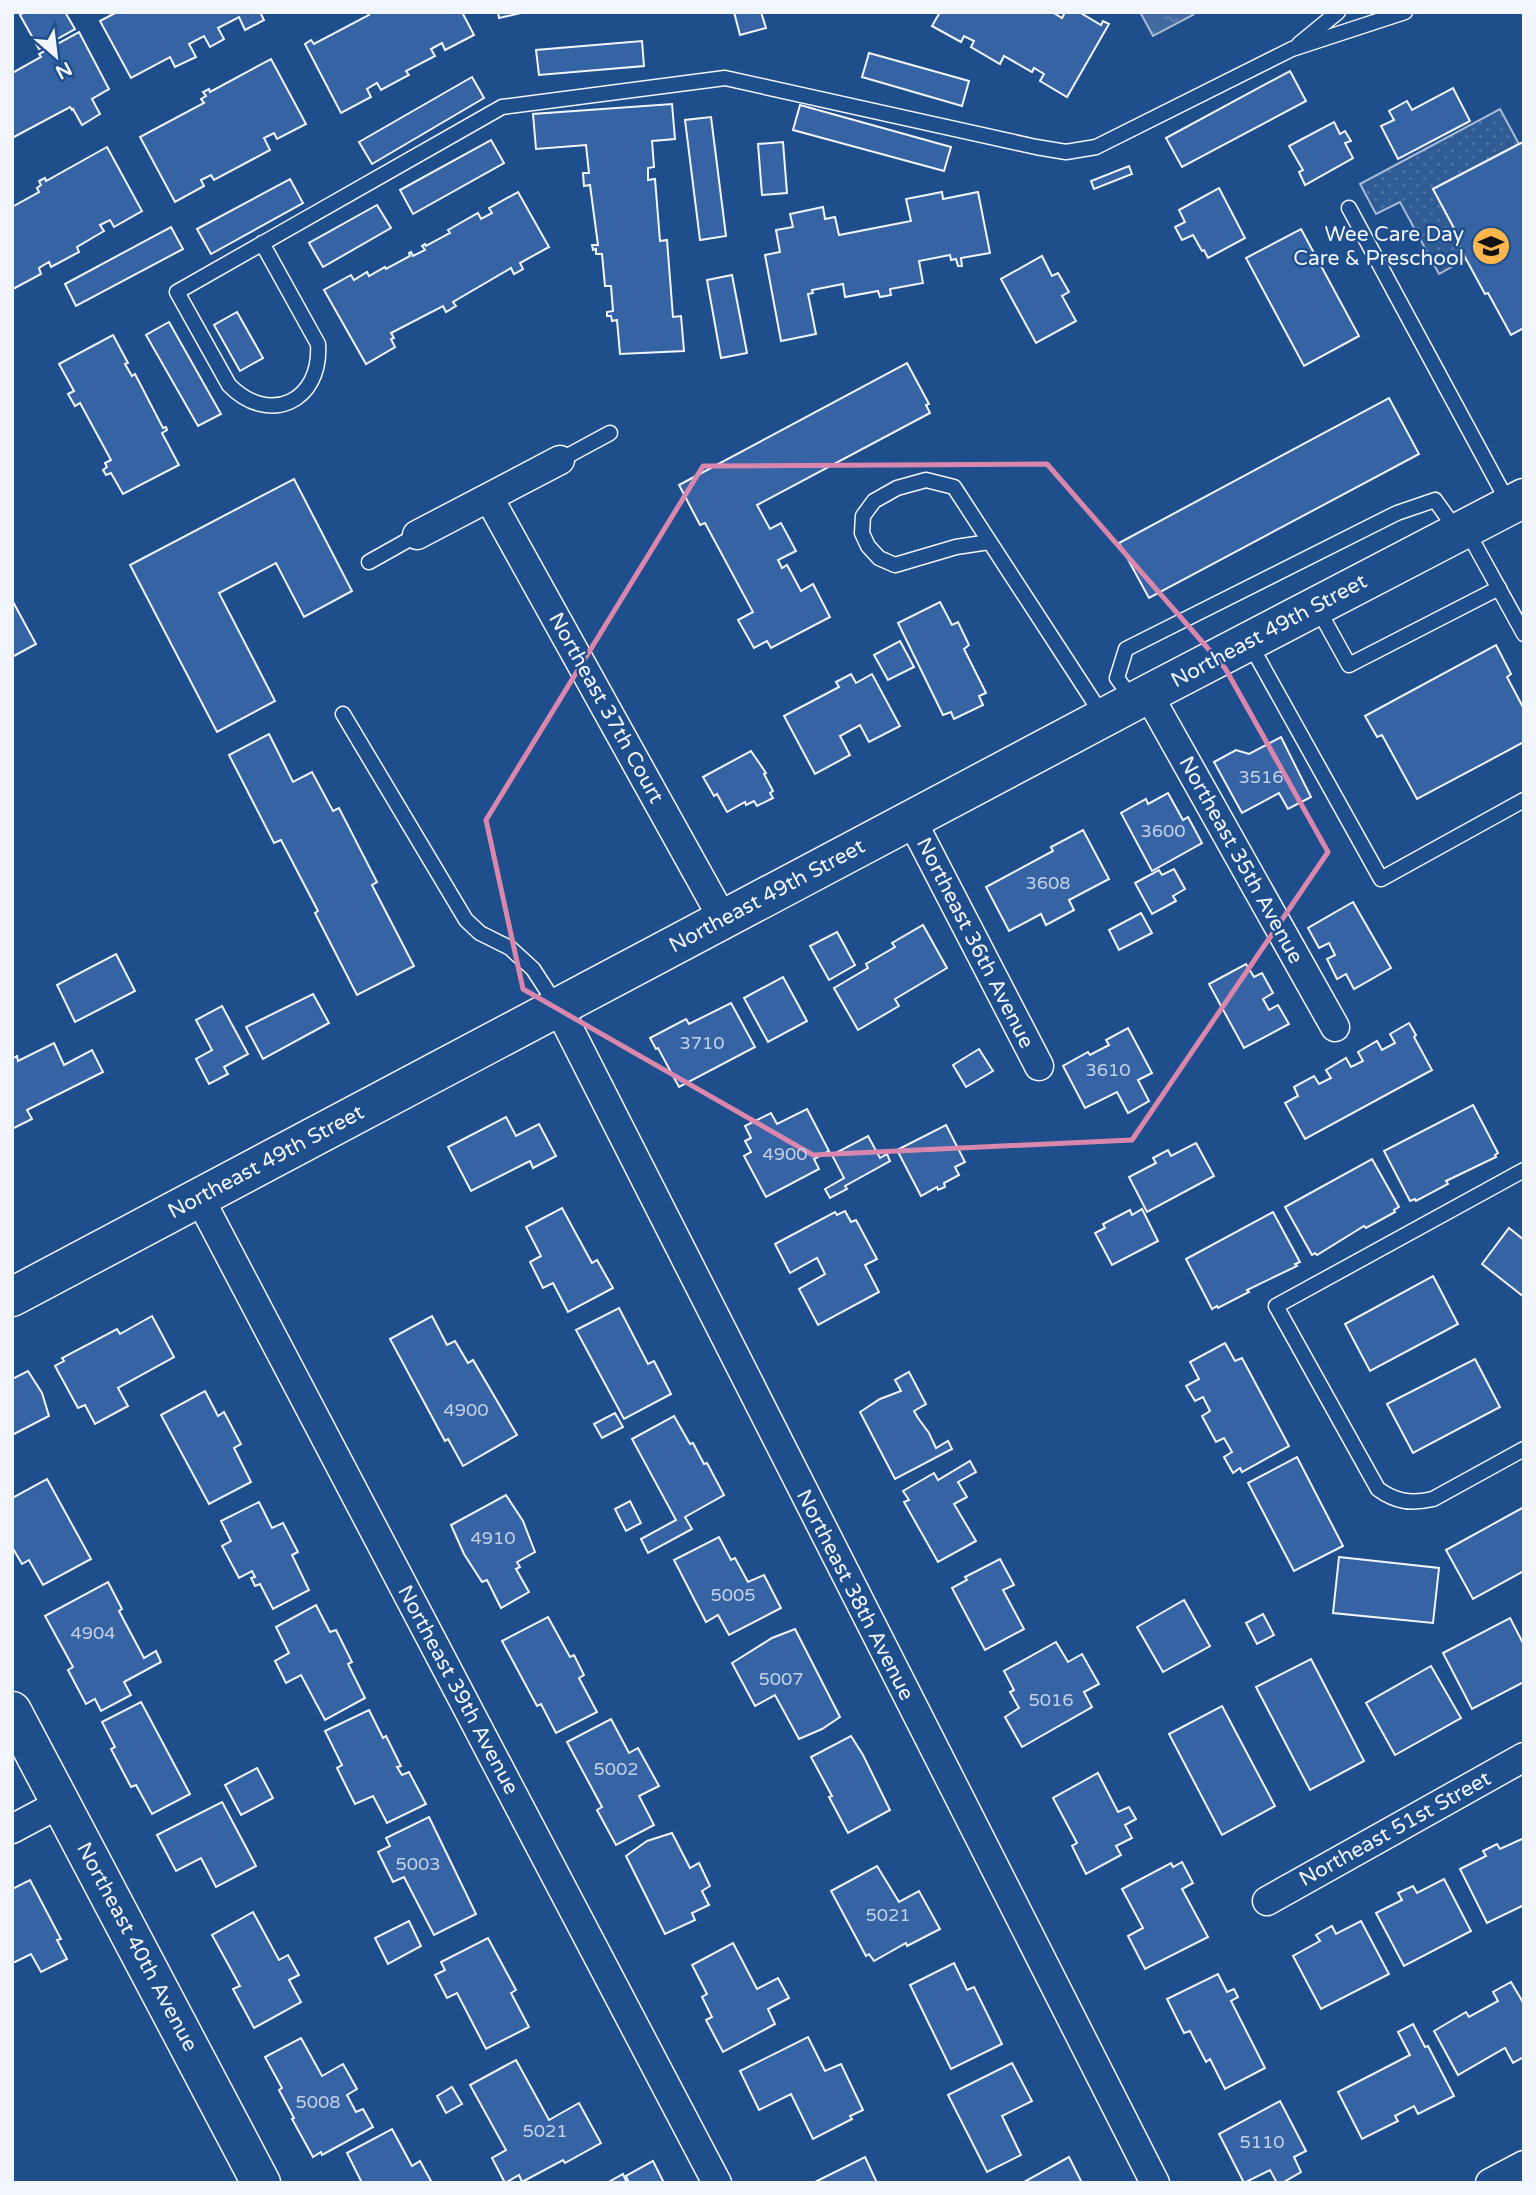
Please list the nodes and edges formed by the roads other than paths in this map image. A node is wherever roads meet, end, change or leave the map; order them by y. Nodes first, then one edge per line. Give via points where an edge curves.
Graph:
1 (1338, 12) edge
2 (1405, 12) edge
3 (1292, 49) junction
4 (1349, 208) dead end
5 (262, 243) junction
6 (610, 432) dead end
7 (560, 460) joint
8 (489, 498) junction
9 (1520, 501) edge
10 (1462, 530) junction
11 (417, 535) joint
12 (989, 542) junction
13 (369, 562) dead end
14 (1499, 588) junction
15 (1316, 606) junction
16 (1524, 634) edge
17 (1249, 641) junction
18 (1129, 704) junction
19 (343, 714) dead end
20 (1524, 800) edge
21 (911, 819) junction
22 (723, 919) junction
23 (558, 1007) junction
24 (1335, 1027) dead end
25 (1039, 1066) dead end
26 (1524, 1170) edge
27 (199, 1197) junction
28 (12, 1297) edge
29 (1524, 1449) edge
30 (12, 1711) edge
31 (1524, 1756) edge
32 (61, 1803) junction
33 (12, 1829) edge
34 (1267, 1900) dead end
35 (1524, 2165) edge
36 (261, 2183) edge
37 (717, 2183) edge
38 (1155, 2183) edge
39 (1490, 2183) edge

1 - 3 lane
2 - 3 lane
3 - 5 lane via 1096,147 1066,152 725,78 502,107
4 - 9 lane
5 - 5 lane via 177,292 229,385 257,405 274,406 305,392 320,362 318,344
6 - 7 lane
7 - 8 street
8 - 11 street
8 - 22 street, Northeast 37th Court
9 - 10 street, Northeast 49th Street
10 - 14 lane
10 - 15 street, Northeast 49th Street
10 - 18 lane via 1435,500 1397,513 1126,649 1117,678
11 - 13 lane
12 - 12 lane via 954,487 926,480 874,501 863,516 862,533 868,546 895,565
12 - 18 lane
14 - 15 lane via 1349,666
14 - 16 lane
15 - 17 street, Northeast 49th Street
17 - 18 street, Northeast 49th Street
17 - 20 lane via 1381,879
18 - 21 street, Northeast 49th Street
18 - 24 street, Northeast 35th Avenue
19 - 23 lane via 466,920 533,969
21 - 22 street, Northeast 49th Street
21 - 25 street, Northeast 36th Avenue
22 - 23 street, Northeast 49th Street
23 - 27 street, Northeast 49th Street
23 - 38 street, Northeast 38th Avenue
26 - 29 lane via 1276,1306 1378,1489 1390,1497 1419,1503 1433,1499
27 - 28 street, Northeast 49th Street
27 - 37 street, Northeast 39th Avenue
30 - 32 street, Northeast 40th Avenue
31 - 34 street, Northeast 51st Street
32 - 33 street
32 - 36 street, Northeast 40th Avenue
35 - 39 street

